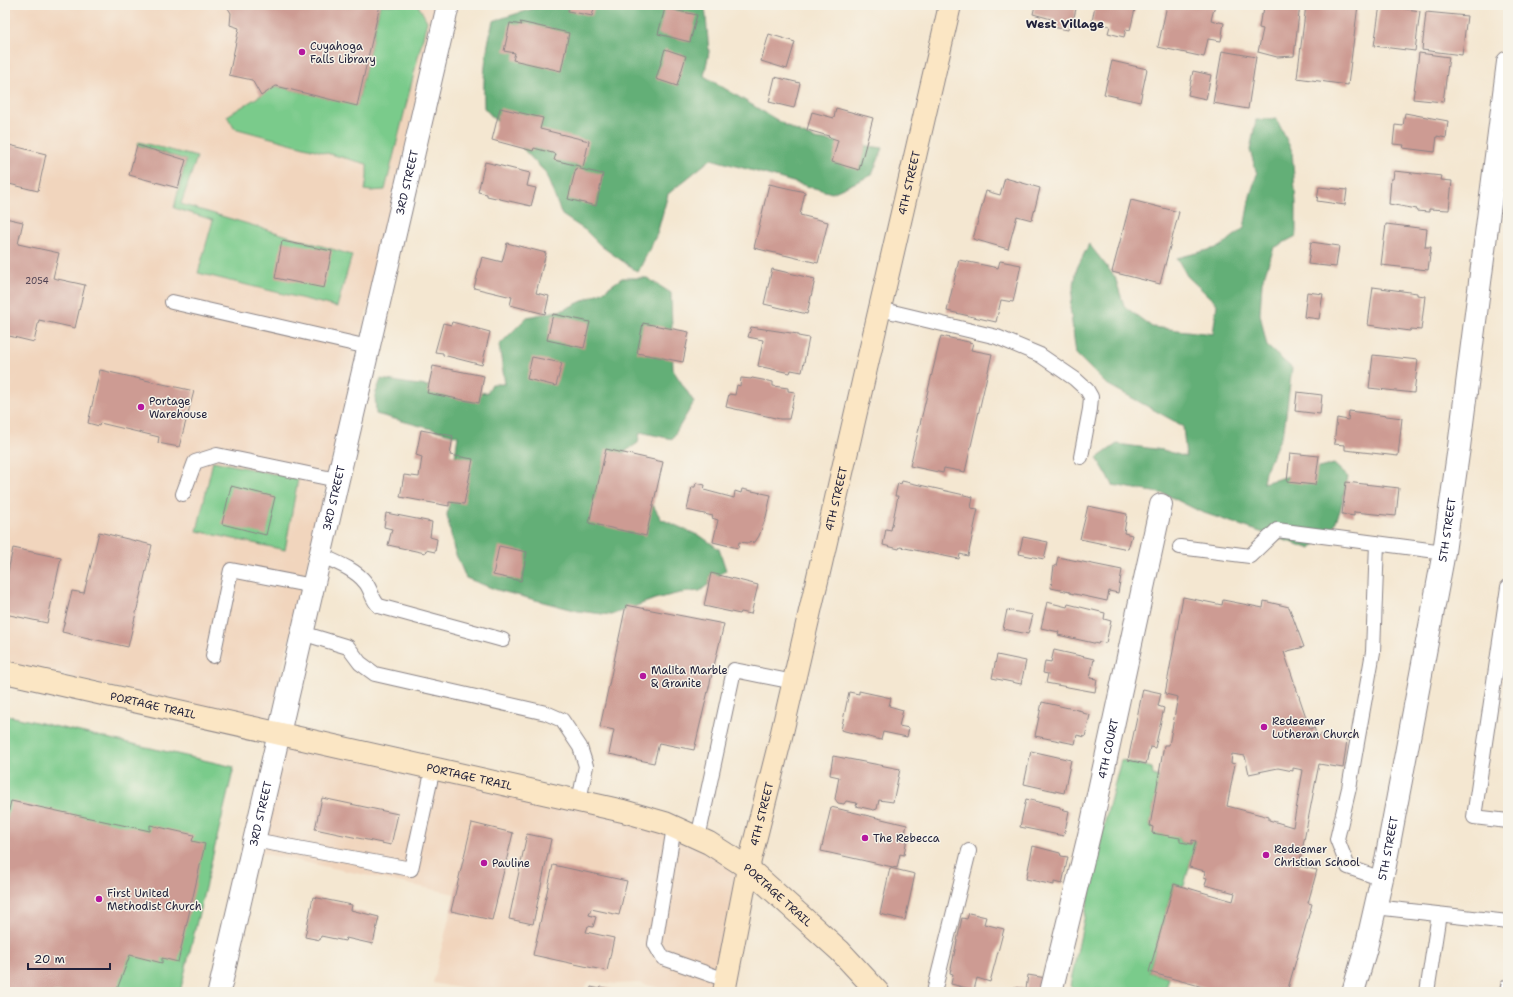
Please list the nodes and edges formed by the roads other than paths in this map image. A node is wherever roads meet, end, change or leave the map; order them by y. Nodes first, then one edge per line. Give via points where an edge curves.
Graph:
1 (448, 5) edge
2 (950, 5) edge
3 (1508, 62) edge
4 (172, 302) dead end
5 (880, 309) junction
6 (368, 347) junction
7 (1081, 457) dead end
8 (337, 480) junction
9 (183, 494) dead end
10 (1160, 505) dead end
11 (1377, 543) junction
12 (1180, 546) dead end
13 (1444, 552) junction
14 (320, 555) junction
15 (313, 586) junction
16 (1508, 587) edge
17 (302, 633) junction
18 (503, 640) dead end
19 (213, 656) dead end
20 (5, 672) edge
21 (794, 682) junction
22 (279, 733) junction
23 (433, 768) junction
24 (579, 801) junction
25 (1508, 821) edge
26 (674, 827) junction
27 (698, 838) junction
28 (254, 840) junction
29 (970, 851) dead end
30 (748, 868) junction
31 (1382, 879) junction
32 (1376, 907) junction
33 (1439, 914) junction
34 (1508, 922) edge
35 (725, 986) edge
36 (1508, 986) edge
37 (219, 992) edge
38 (878, 992) edge
39 (934, 992) edge
40 (1052, 992) edge
41 (1353, 992) edge
42 (1427, 992) edge
43 (1507, 992) edge

1 - 6 street, 3RD STREET
2 - 5 street, 4TH STREET
3 - 13 street, 5TH STREET
4 - 6 lane
5 - 7 lane via 997,337 1040,355 1075,379 1091,397
5 - 21 street, 4TH STREET
6 - 8 street, 3RD STREET
8 - 9 lane via 217,455 195,462
8 - 14 street, 3RD STREET
10 - 40 street, 4TH COURT via 1091,827
11 - 12 lane via 1277,530 1250,556
11 - 13 lane
11 - 31 lane via 1374,652 1337,839 1348,867
13 - 31 street, 5TH STREET
14 - 15 street, 3RD STREET
14 - 18 lane via 355,573 366,583 374,602 379,606
15 - 17 street, 3RD STREET
15 - 19 lane via 231,570
16 - 25 lane via 1474,817
17 - 22 street, 3RD STREET
17 - 24 lane via 348,647 360,663 375,674 546,713 562,720 580,747 586,766
20 - 22 street, PORTAGE TRAIL
21 - 27 lane via 734,670
21 - 30 street, 4TH STREET
22 - 23 street, PORTAGE TRAIL
22 - 28 street, 3RD STREET
23 - 24 street, PORTAGE TRAIL
23 - 28 lane via 411,869
24 - 26 street, PORTAGE TRAIL via 624,811
26 - 27 street, PORTAGE TRAIL
26 - 35 lane via 655,944 663,958
27 - 30 street, PORTAGE TRAIL
28 - 37 street, 3RD STREET
29 - 39 lane
30 - 35 street, 4TH STREET
30 - 38 street, PORTAGE TRAIL via 840,952
31 - 32 street, 5TH STREET
32 - 33 lane
32 - 41 street, 5TH STREET
33 - 34 lane
33 - 42 lane
36 - 43 lane

